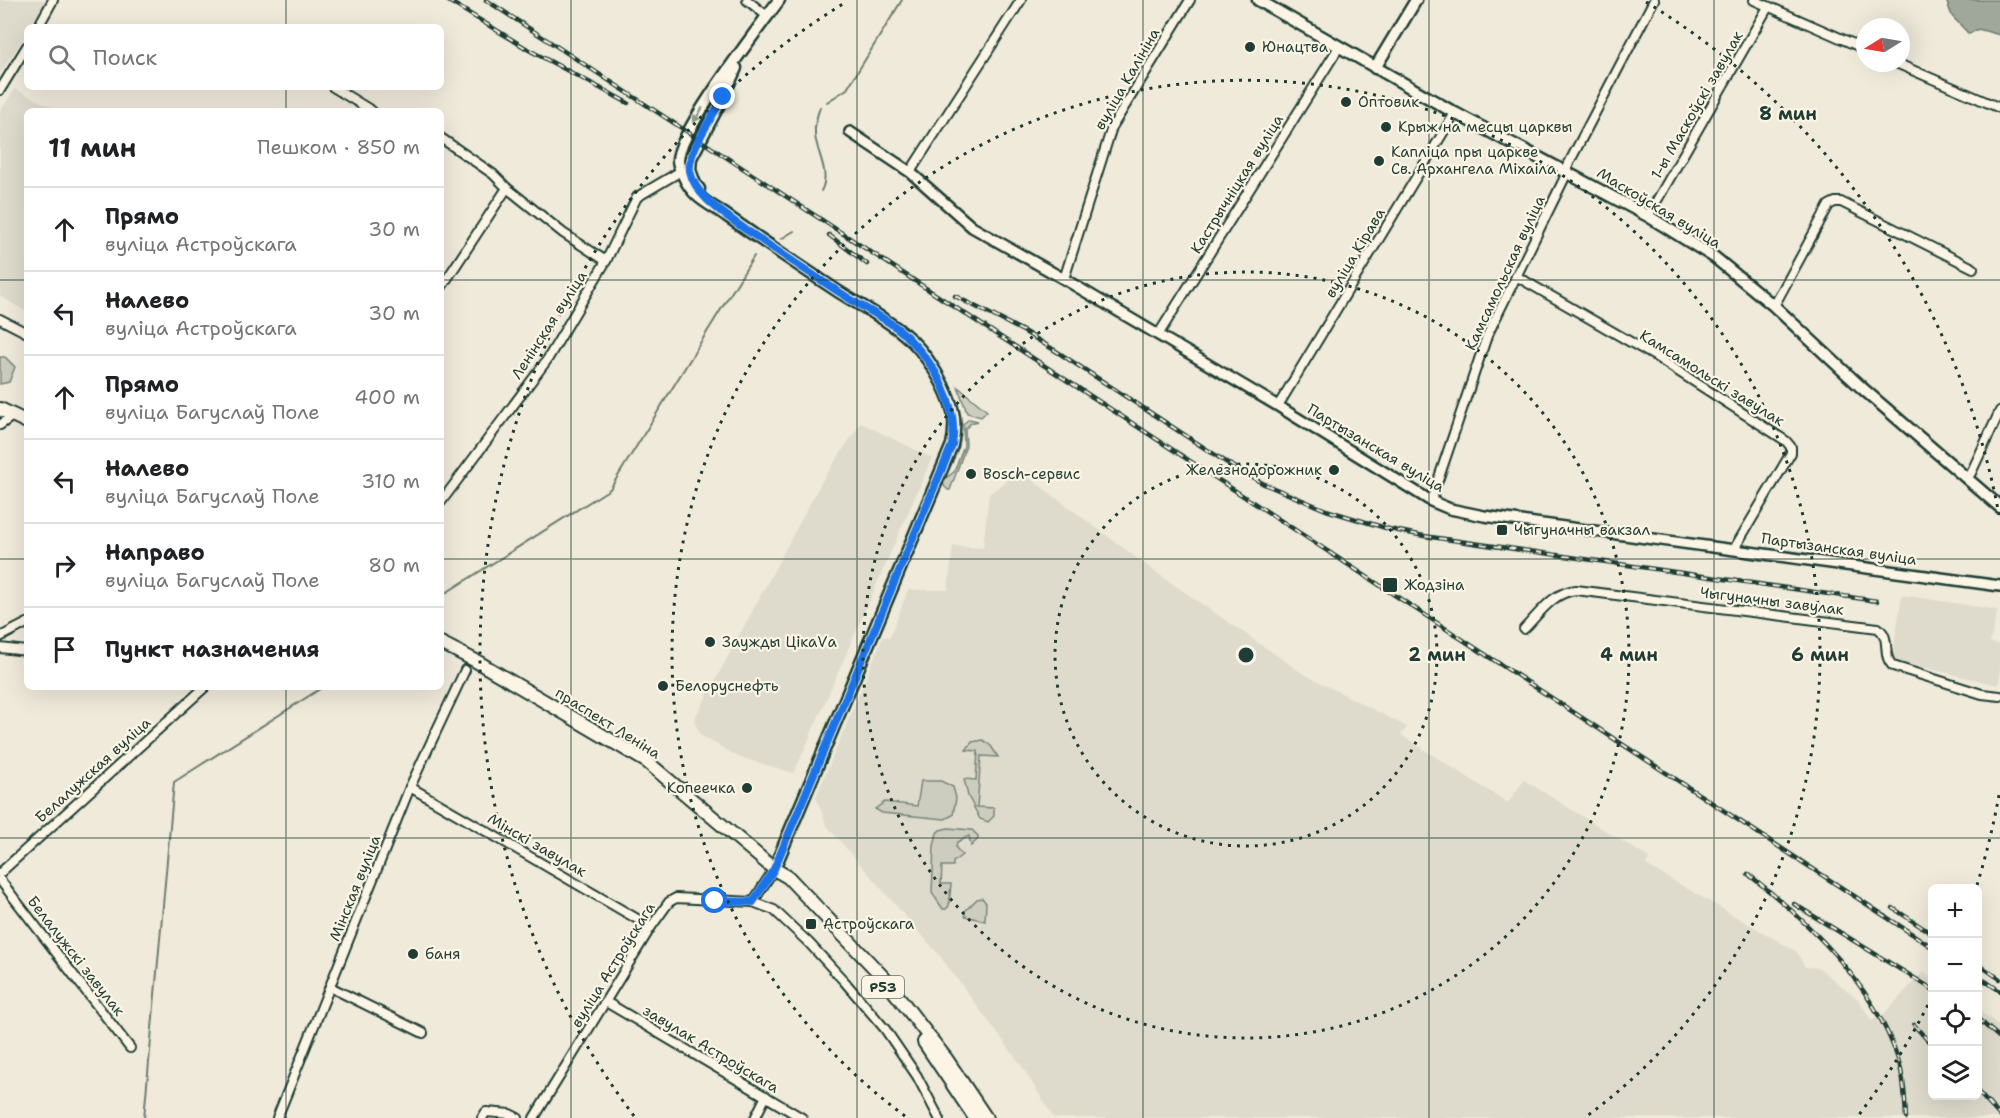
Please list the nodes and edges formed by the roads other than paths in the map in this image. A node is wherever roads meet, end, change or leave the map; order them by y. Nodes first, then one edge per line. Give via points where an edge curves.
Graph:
1 (53, 0) edge
2 (747, 0) edge
3 (779, 0) edge
4 (1021, 0) edge
5 (1190, 0) edge
6 (1258, 0) edge
7 (1416, 0) edge
8 (1654, 0) edge
9 (1754, 0) edge
10 (1768, 7) junction
11 (767, 16) junction
12 (40, 24) edge
13 (1856, 46) edge
14 (1339, 47) junction
15 (743, 50) junction
16 (24, 51) edge
17 (1376, 68) junction
18 (1910, 69) edge
19 (0, 90) edge
20 (338, 90) edge
21 (367, 108) edge
22 (2000, 108) edge
23 (1455, 113) junction
24 (850, 132) dead end
25 (444, 140) edge
26 (681, 171) junction
27 (910, 172) junction
28 (1567, 172) junction
29 (507, 188) junction
30 (715, 208) junction
31 (1648, 216) junction
32 (606, 261) junction
33 (1973, 268) dead end
34 (1516, 276) junction
35 (1064, 279) junction
36 (444, 283) edge
37 (1774, 306) junction
38 (0, 319) edge
39 (24, 331) edge
40 (1158, 335) junction
41 (1278, 406) junction
42 (0, 409) edge
43 (2000, 411) edge
44 (14, 415) junction
45 (24, 420) edge
46 (0, 425) edge
47 (1967, 478) junction
48 (444, 498) edge
49 (1431, 501) junction
50 (2000, 507) edge
51 (1734, 549) junction
52 (2000, 586) edge
53 (24, 625) edge
54 (1524, 629) dead end
55 (0, 637) edge
56 (444, 645) edge
57 (0, 648) edge
58 (24, 651) edge
59 (465, 670) dead end
60 (203, 690) edge
61 (2000, 696) edge
62 (410, 786) junction
63 (774, 869) junction
64 (0, 873) edge
65 (0, 880) edge
66 (753, 902) junction
67 (651, 927) junction
68 (330, 987) junction
69 (606, 1002) junction
70 (423, 1033) dead end
71 (130, 1048) dead end
72 (766, 1096) junction
73 (277, 1118) edge
74 (482, 1118) edge
75 (518, 1118) edge
76 (534, 1118) edge
77 (755, 1118) edge
78 (802, 1118) edge
79 (939, 1118) edge
80 (975, 1118) edge
81 (986, 1118) edge

1 - 12 street
2 - 11 street
3 - 11 main road
4 - 27 street
5 - 35 street, вуліца Калініна via 1112,127
6 - 14 main road, Маскоўская вуліца
7 - 17 main road
8 - 28 street, Камсамольская вуліца
9 - 10 street
10 - 13 street
10 - 31 street, 1-ы Маскоўскі завулак
11 - 15 main road
14 - 17 main road, Маскоўская вуліца
14 - 40 street, Кастрычніцкая вуліца
15 -> 26 main road via 682,142 678,160
15 - 30 main road via 691,158 694,184
16 - 19 street
17 - 23 main road, Маскоўская вуліца
18 - 22 street
20 - 21 street
23 - 28 main road, Маскоўская вуліца
23 - 41 street, вуліца Кірава
24 - 27 street, Партызанская вуліца
25 - 29 street
26 - 30 main road via 689,189
26 - 32 street, Ленінская вуліца via 637,197
27 - 35 street, Партызанская вуліца via 972,227
28 - 31 main road, Маскоўская вуліца
28 - 34 street, Камсамольская вуліца
29 - 32 street
29 - 36 street
30 - 63 main road via 905,334 932,368 954,416 952,445
31 - 37 main road, Маскоўская вуліца via 1714,257
32 - 48 street, Ленінская вуліца via 547,360
33 - 37 street via 1835,202 1829,205
34 - 49 street, Камсамольская вуліца via 1487,336
34 - 51 street, Камсамольскі завулак via 1653,355 1791,447
35 - 40 street, Партызанская вуліца
37 - 47 main road, Маскоўская вуліца
38 - 39 street
40 - 41 street, Партызанская вуліца
41 - 49 street, Партызанская вуліца
42 - 44 main road
43 - 47 street
44 - 45 main road
44 - 46 street
47 - 50 main road, Маскоўская вуліца
49 - 51 street, Партызанская вуліца via 1484,516
51 - 52 street, Партызанская вуліца
53 - 55 street
54 - 61 street, Чыгуначны завулак via 1556,596 1576,590 1813,618 1878,628 1884,632 1886,656 1893,666
56 - 63 main road, праспект Леніна / Р53 via 646,761
57 - 58 street
59 - 62 street, Мінская вуліца
60 - 64 street, Белалужская вуліца
62 - 67 street, Мінскі завулак
62 - 68 street, Мінская вуліца
63 - 66 street
63 - 80 main road, праспект Леніна / Р53 via 886,990
63 - 81 main road, праспект Леніна / Р53 via 788,877 883,977
65 - 71 street, Белалужскі завулак
66 - 67 street, вуліца Астроўскага via 676,898
66 - 79 street via 774,910 858,997 917,1076
67 - 69 street, вуліца Астроўскага
68 - 70 street
68 - 73 street, Мінская вуліца
69 - 72 street, завулак Астроўскага
69 - 76 street, вуліца Астроўскага
72 - 77 street
72 - 78 street, завулак Астроўскага
74 - 75 street via 486,1112

